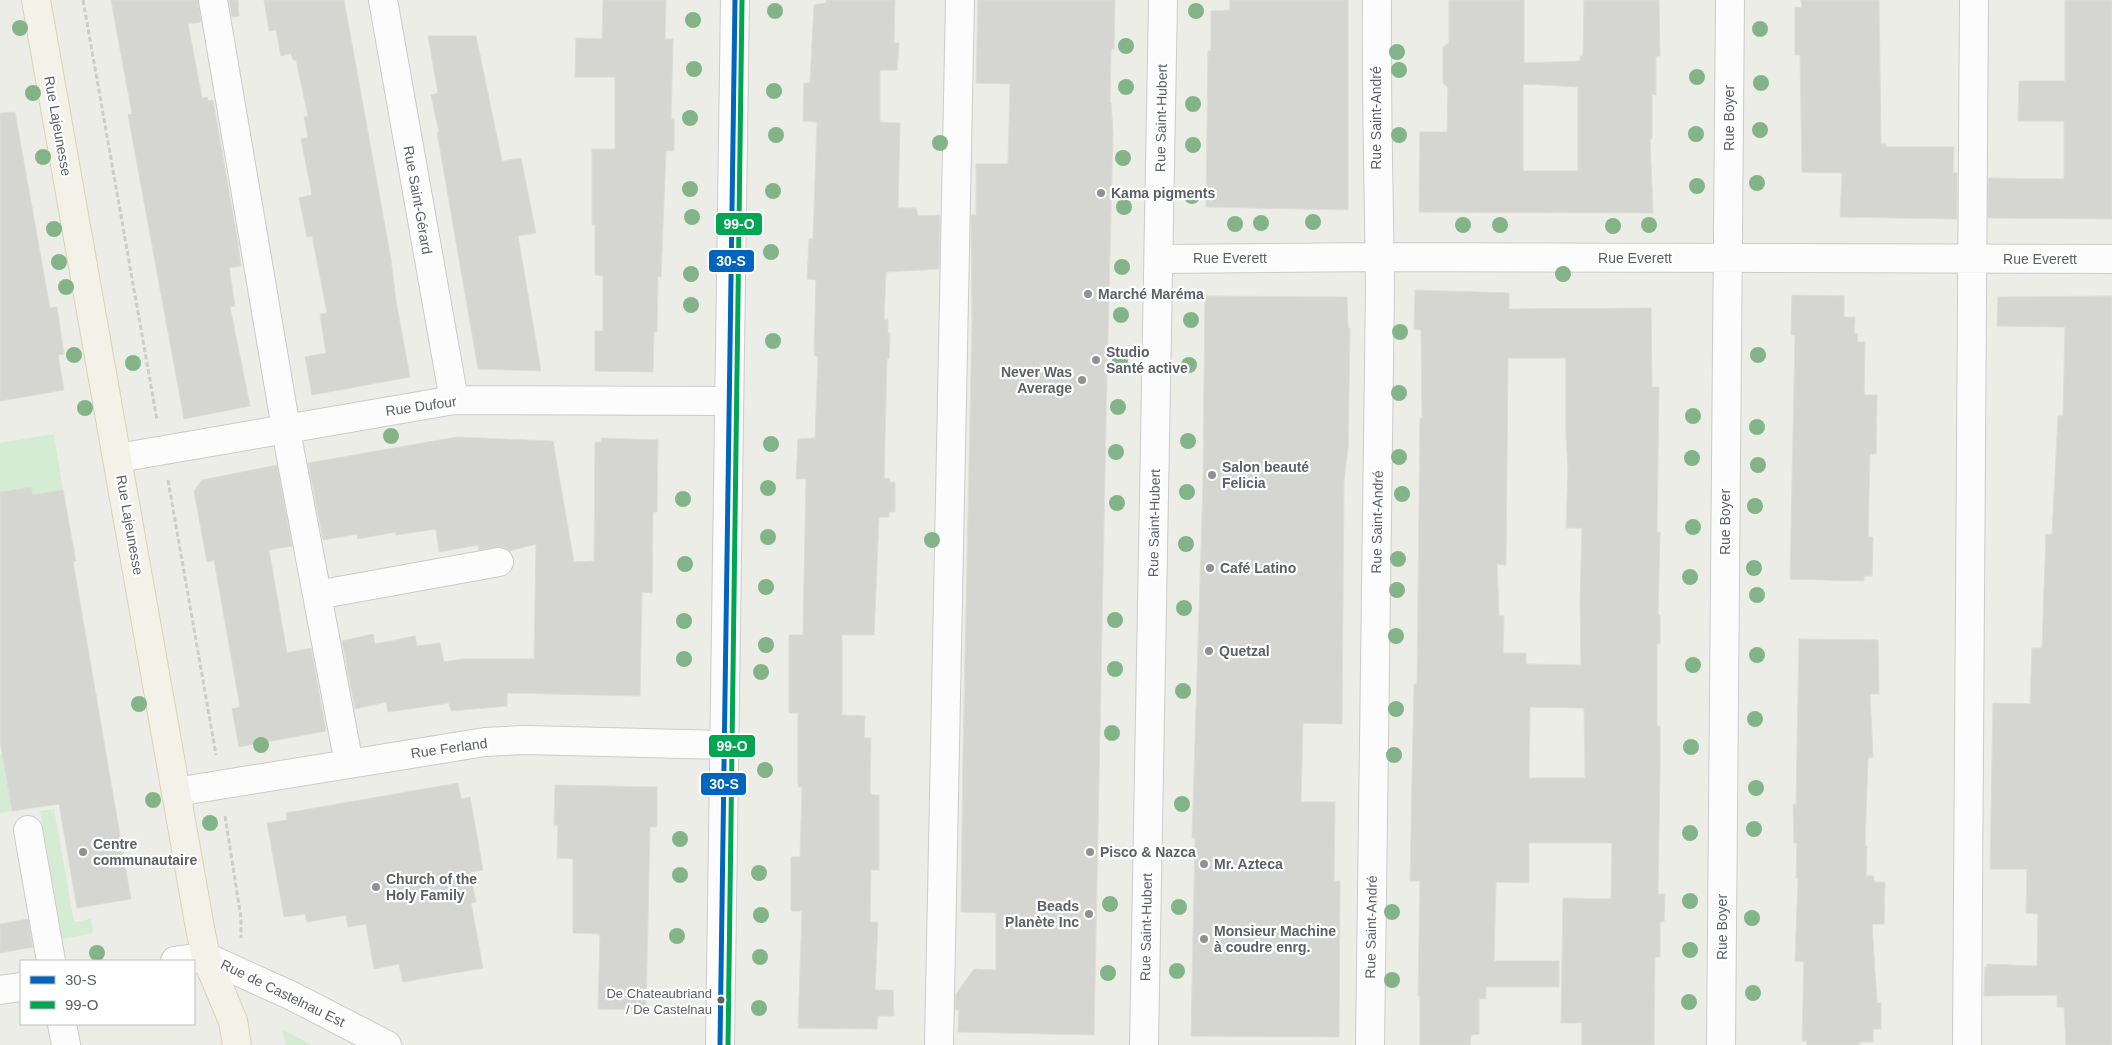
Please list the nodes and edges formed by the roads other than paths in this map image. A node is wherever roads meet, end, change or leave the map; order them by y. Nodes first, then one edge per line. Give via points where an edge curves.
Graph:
1 (36, 0) edge
2 (213, 0) edge
3 (383, 0) edge
4 (735, 0) edge
5 (960, 0) edge
6 (1163, 0) edge
7 (1377, 0) edge
8 (1730, 0) edge
9 (1974, 0) edge
10 (1379, 257) junction
11 (1728, 258) junction
12 (1159, 259) junction
13 (1972, 259) junction
14 (2112, 259) edge
15 (454, 400) junction
16 (728, 401) junction
17 (287, 428) junction
18 (118, 458) junction
19 (499, 562) dead end
20 (317, 595) junction
21 (724, 744) junction
22 (349, 764) junction
23 (176, 792) junction
24 (28, 830) dead end
25 (206, 957) junction
26 (51, 960) edge
27 (183, 960) edge
28 (20, 987) edge
29 (0, 990) edge
30 (62, 1025) edge
31 (66, 1045) edge
32 (237, 1045) edge
33 (387, 1045) edge
34 (720, 1045) edge
35 (939, 1045) edge
36 (1144, 1045) edge
37 (1370, 1045) edge
38 (1721, 1045) edge
39 (1967, 1045) edge

1 - 18 main road, Rue Lajeunesse
2 - 17 street
3 - 15 street, Rue Saint-Gérard
4 - 16 street
5 - 35 street
6 - 12 street, Rue Saint-Hubert
7 - 10 street, Rue Saint-André
8 - 11 street, Rue Boyer
9 - 13 street
10 - 11 street, Rue Everett
10 - 12 street, Rue Everett
10 - 37 street, Rue Saint-André
11 - 13 street, Rue Everett
11 - 38 street, Rue Boyer
12 - 36 street, Rue Saint-Hubert
13 - 14 street, Rue Everett
13 - 39 street
15 - 16 street, Rue Dufour
15 - 17 street, Rue Dufour
16 - 21 street
17 - 18 street, Rue Dufour
17 - 20 street
18 - 23 main road, Rue Lajeunesse
19 - 20 street
20 - 22 street
21 - 22 street, Rue Ferland via 506,741
21 - 34 street
22 - 23 street, Rue Ferland
23 - 25 main road, Rue Lajeunesse
24 - 26 street
25 - 27 street, Rue de Castelnau Est
25 - 32 main road, Rue Lajeunesse via 233,1021
25 - 33 street, Rue de Castelnau Est via 292,996
28 - 29 street
30 - 31 street

